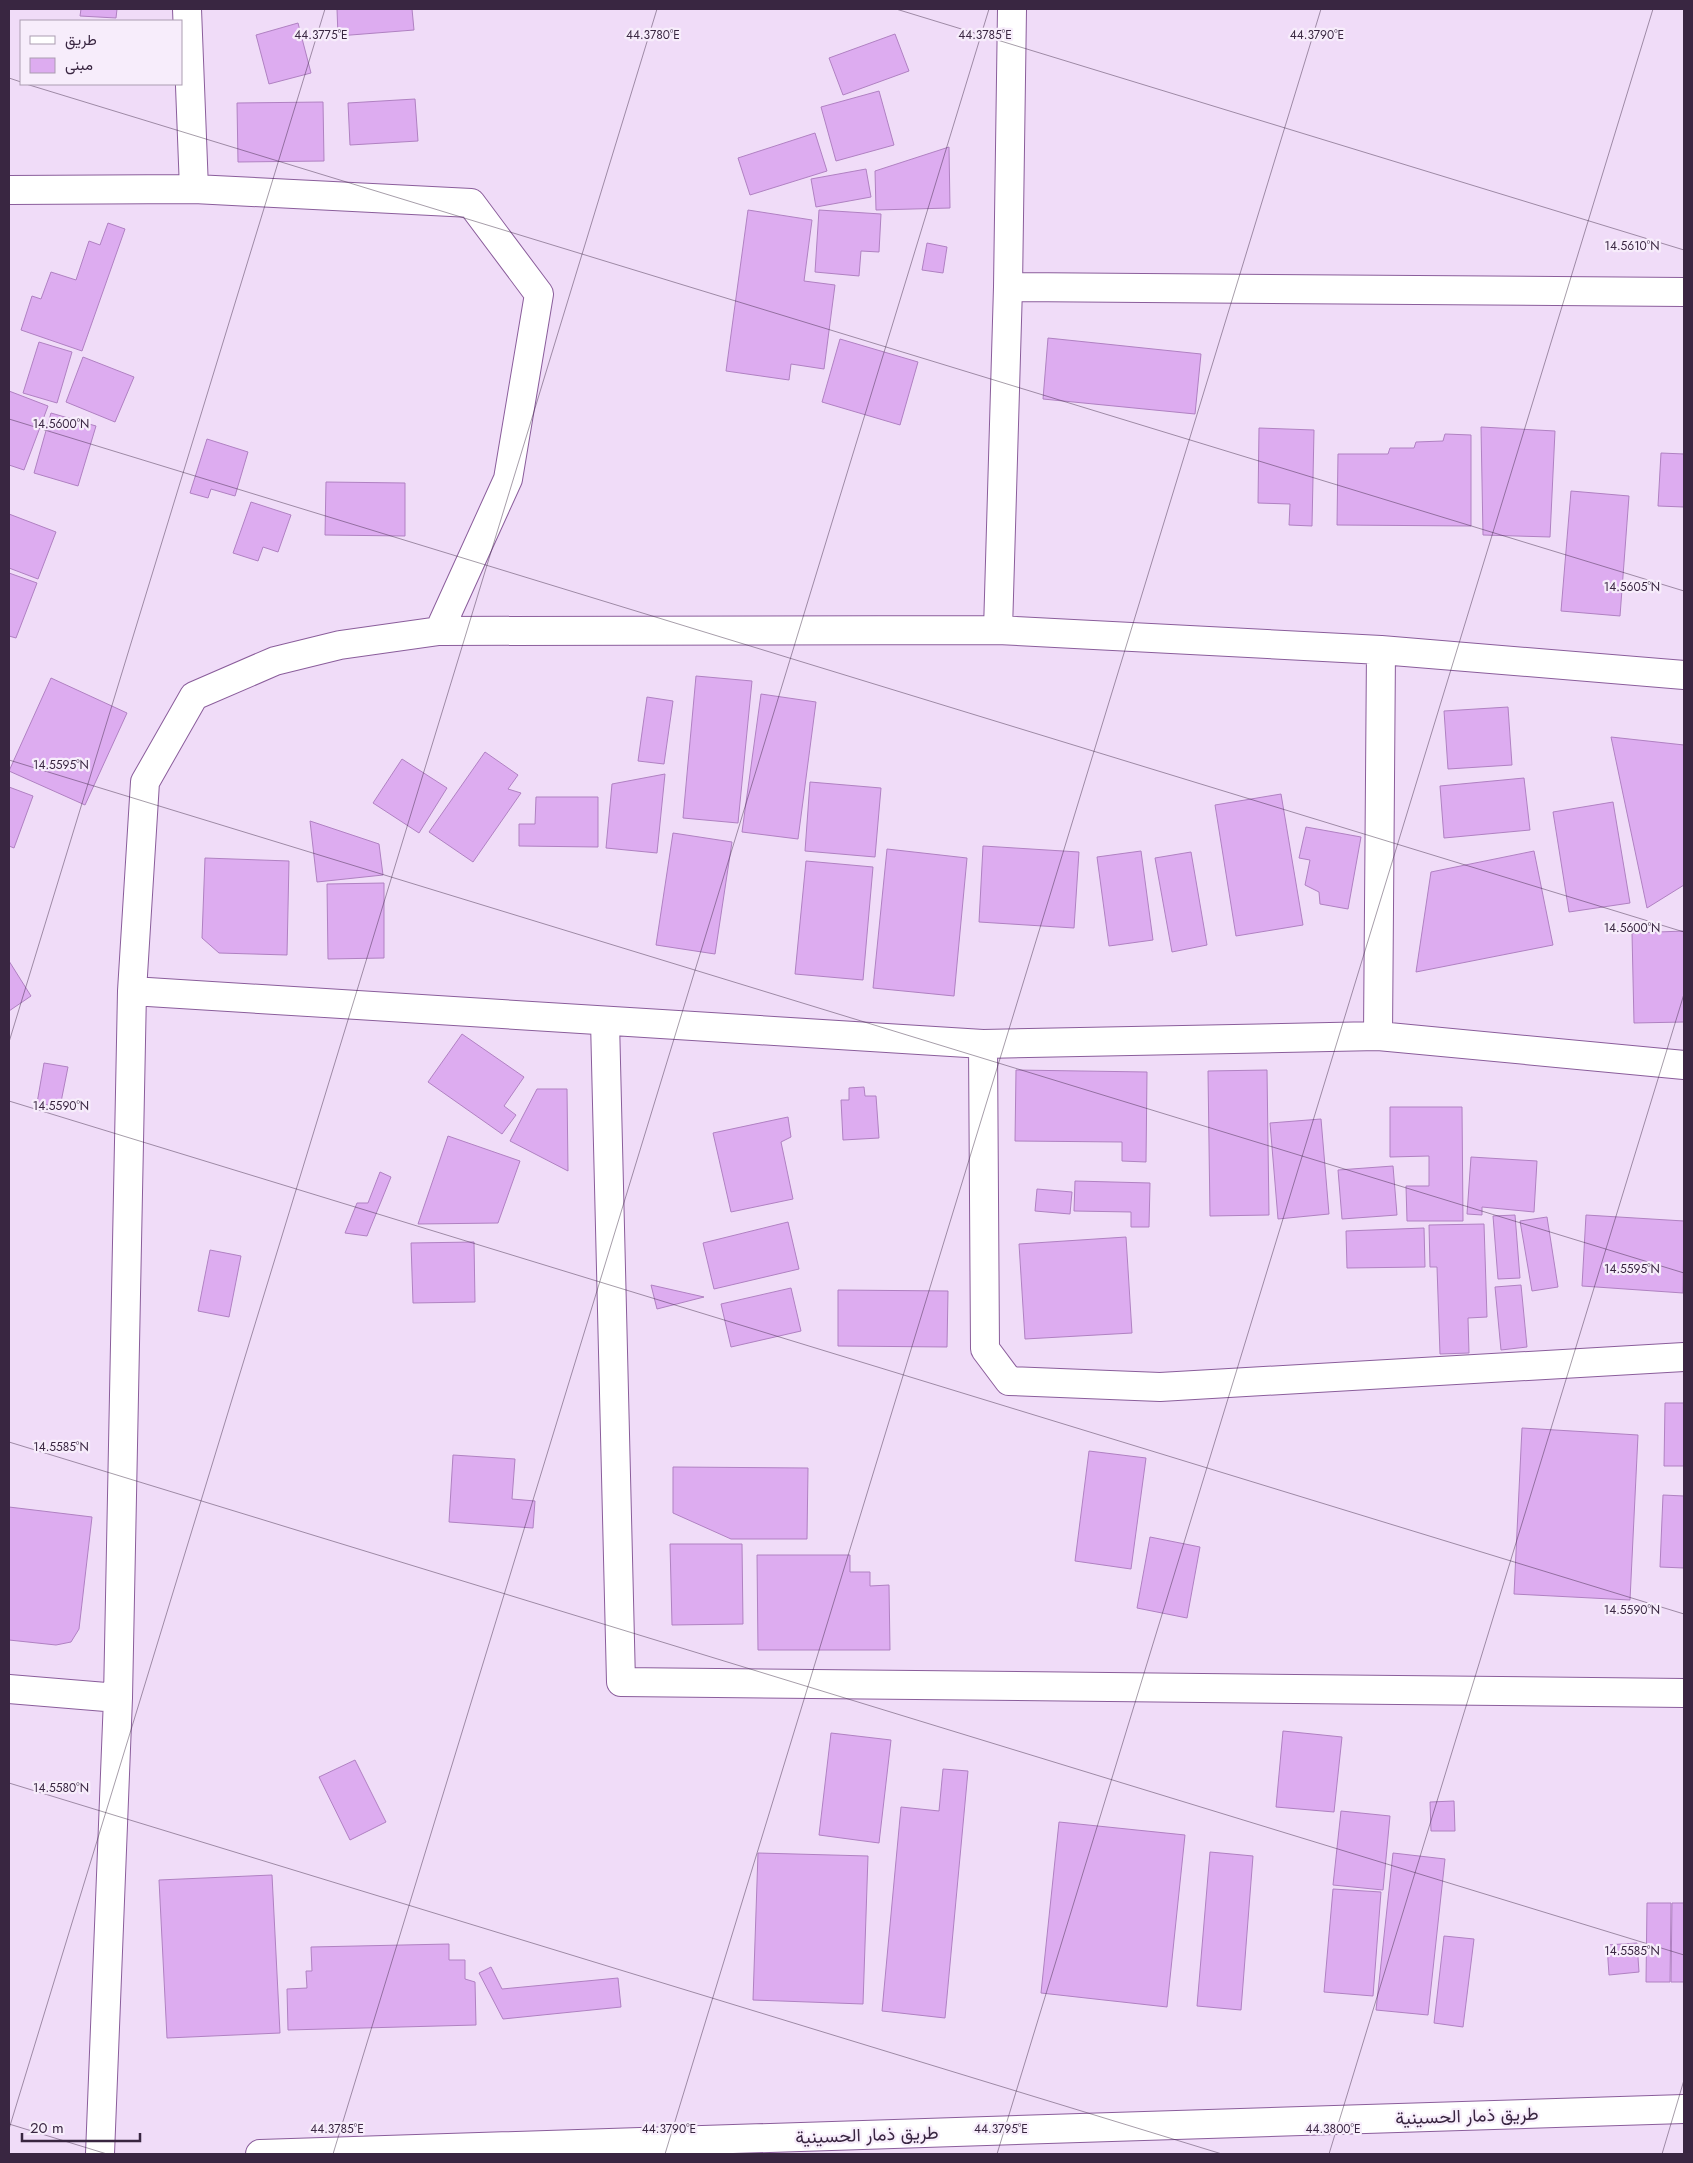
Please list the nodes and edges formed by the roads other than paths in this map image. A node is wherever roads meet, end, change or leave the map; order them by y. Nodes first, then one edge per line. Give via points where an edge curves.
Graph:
1 (187, 9) edge
2 (1012, 9) edge
3 (194, 189) junction
4 (9, 190) edge
5 (1008, 287) junction
6 (1684, 292) edge
7 (998, 630) junction
8 (439, 631) junction
9 (1381, 650) junction
10 (1684, 675) edge
11 (132, 991) junction
12 (605, 1021) junction
13 (1378, 1036) junction
14 (982, 1044) junction
15 (1684, 1065) edge
16 (1684, 1357) edge
17 (9, 1689) edge
18 (1684, 1693) edge
19 (118, 1698) junction
20 (1684, 2109) edge
21 (100, 2154) edge
22 (260, 2154) edge
23 (269, 2154) edge

1 - 3 street
2 - 5 street
3 - 4 street
3 - 8 street via 471,203 539,294 508,479
5 - 6 street
5 - 7 street
7 - 8 street
7 - 9 street
8 - 11 street via 340,645 275,661 194,696 145,782
9 - 10 street
9 - 13 street
11 - 12 street
11 - 19 street
12 - 14 street
12 - 18 street via 621,1682
13 - 14 street
13 - 15 street
14 - 16 street via 985,1349 1009,1381 1160,1386
17 - 19 street
19 - 21 street
20 - 23 street, طريق ذمار الحسينية
22 - 23 street, طريق ذمار الحسينية

